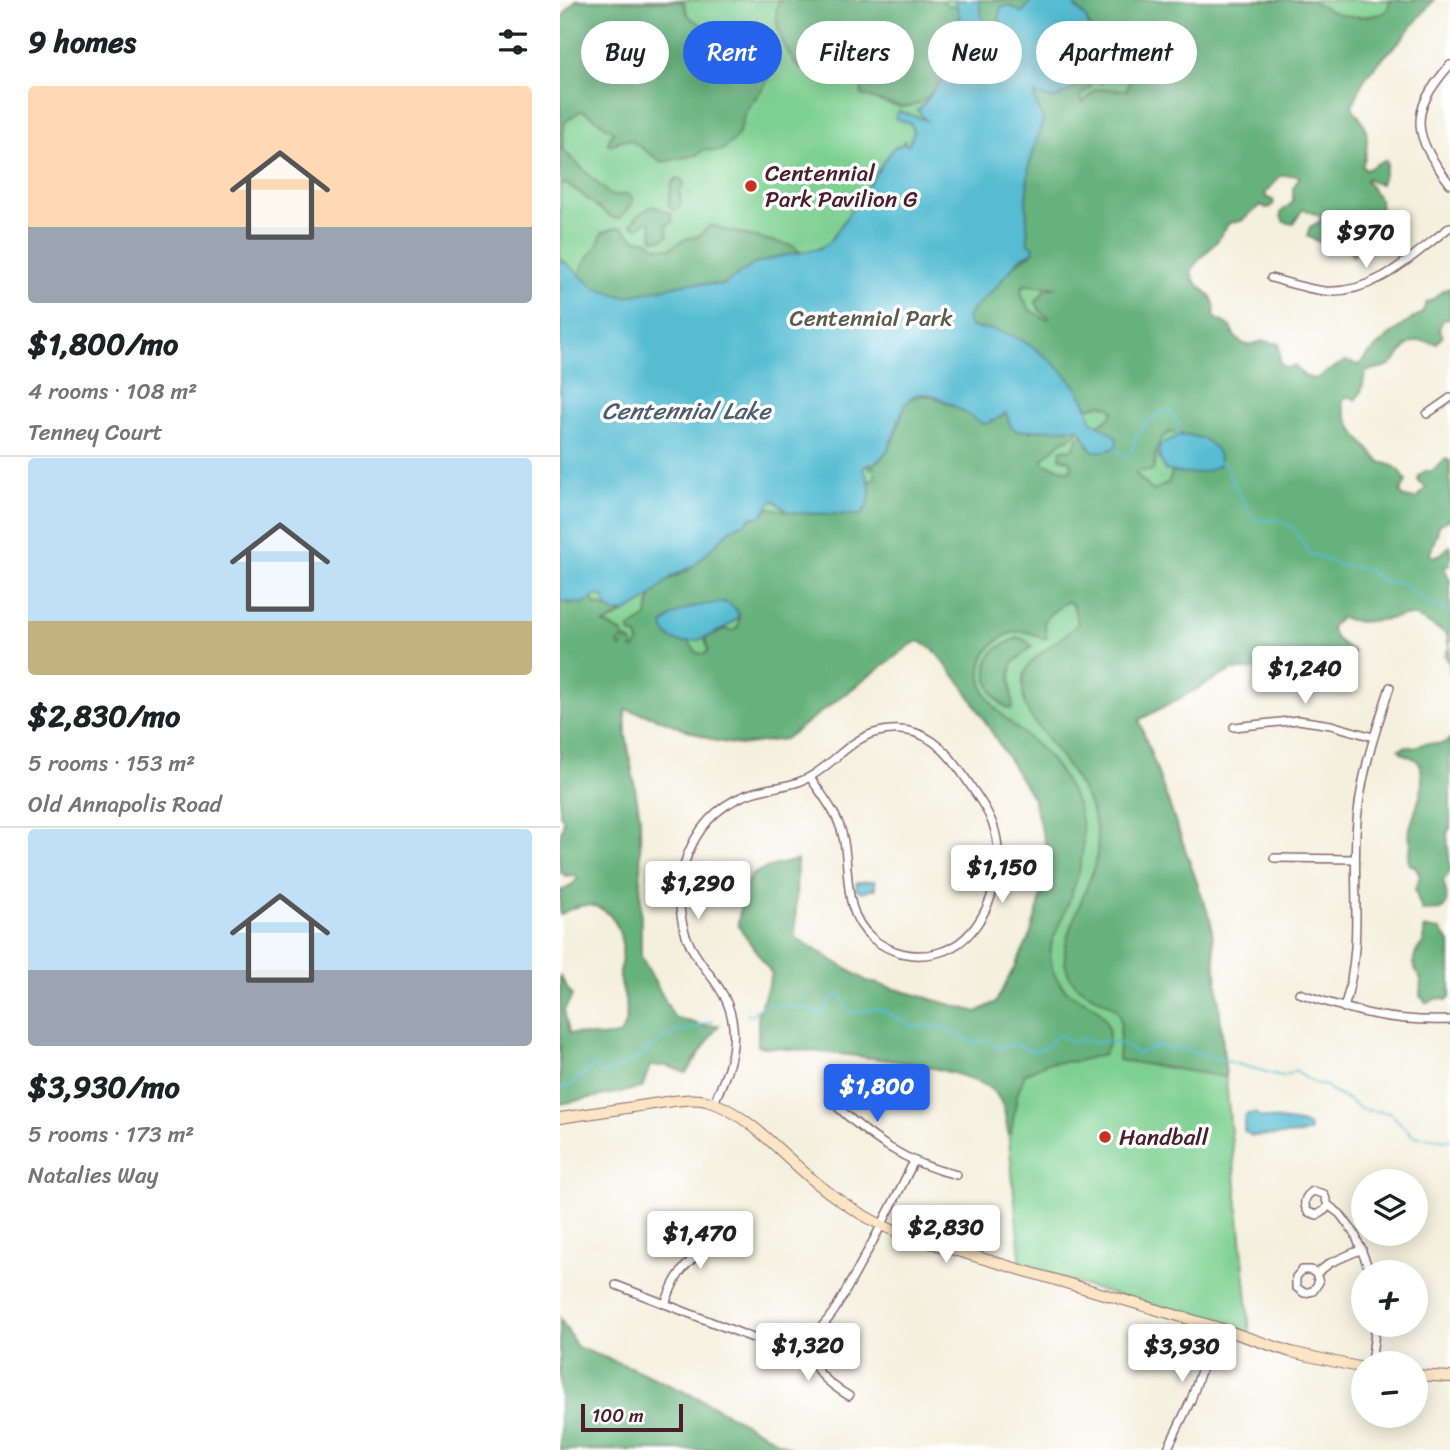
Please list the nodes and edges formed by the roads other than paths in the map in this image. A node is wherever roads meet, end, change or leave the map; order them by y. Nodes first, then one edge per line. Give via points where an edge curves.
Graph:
1 (1450, 65) edge
2 (1450, 184) edge
3 (1450, 227) edge
4 (1271, 278) dead end
5 (1450, 398) edge
6 (1427, 414) dead end
7 (1390, 687) dead end
8 (1234, 727) dead end
9 (1373, 737) junction
10 (810, 778) junction
11 (1274, 858) dead end
12 (1355, 859) junction
13 (1299, 993) dead end
14 (1344, 1008) junction
15 (1450, 1020) edge
16 (831, 1100) dead end
17 (714, 1103) junction
18 (560, 1118) edge
19 (914, 1161) junction
20 (957, 1175) dead end
21 (1328, 1205) dead end
22 (882, 1226) junction
23 (713, 1233) dead end
24 (1362, 1248) junction
25 (1366, 1260) edge
26 (1316, 1274) dead end
27 (616, 1284) dead end
28 (666, 1304) junction
29 (1216, 1327) junction
30 (802, 1340) junction
31 (1351, 1365) edge
32 (1428, 1376) edge
33 (1450, 1377) edge
34 (849, 1396) dead end
35 (1167, 1450) edge

1 - 2 street via 1427,94 1420,129 1427,151
3 - 4 street via 1366,285 1326,291
5 - 6 street
7 - 9 street
8 - 9 street via 1314,721
9 - 12 street via 1361,788
10 - 10 street via 842,831 849,899 853,913 871,937 897,952 923,956 947,950 973,932 989,901 997,842 988,811 952,757 911,731 886,730 860,739
10 - 17 street via 727,803 709,819 682,866 686,933 720,986 733,1025 730,1064
11 - 12 street
12 - 14 street via 1356,954
13 - 14 street
14 - 15 street via 1388,1018
16 - 19 street via 876,1141
17 - 18 street via 682,1100
17 - 22 street via 738,1117 841,1202
19 - 20 street
19 - 22 street
21 - 24 street via 1346,1221
22 - 29 street via 931,1245
22 - 30 street via 833,1312 814,1334
23 - 28 street via 706,1247 682,1269
24 - 25 street
24 - 26 street
27 - 28 street
28 - 30 street via 758,1340
29 - 31 street
29 - 35 street via 1195,1391
30 - 34 street via 817,1371
32 - 33 street

